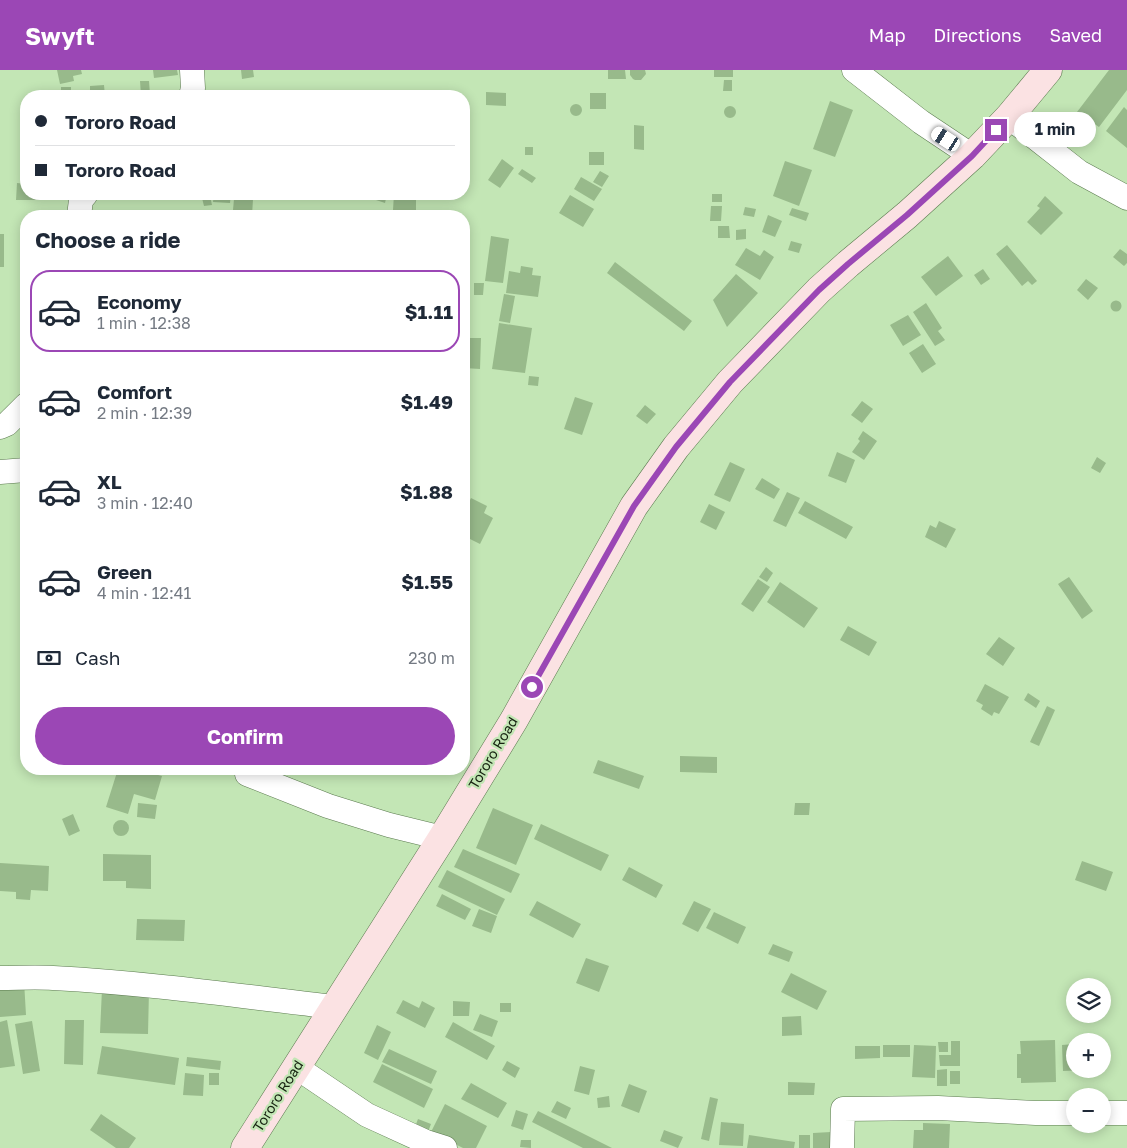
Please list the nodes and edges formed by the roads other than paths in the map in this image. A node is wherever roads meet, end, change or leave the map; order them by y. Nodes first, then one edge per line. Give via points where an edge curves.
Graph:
1 (192, 70) edge
2 (854, 70) edge
3 (1048, 70) edge
4 (192, 90) edge
5 (1008, 117) junction
6 (972, 156) junction
7 (1127, 198) edge
8 (20, 411) edge
9 (0, 427) edge
10 (20, 470) edge
11 (0, 472) edge
12 (250, 775) edge
13 (442, 838) junction
14 (0, 978) edge
15 (334, 1007) junction
16 (296, 1067) junction
17 (1066, 1113) edge
18 (1111, 1113) edge
19 (1127, 1113) edge
20 (245, 1148) edge
21 (445, 1148) edge
22 (842, 1148) edge

1 - 4 street
2 - 6 street via 921,122
3 - 5 main road, Tororo Road
5 - 6 main road, Tororo Road
5 - 7 street via 1079,172
6 - 13 main road, Tororo Road via 819,290 730,382 676,447 634,506 514,720
8 - 9 street
10 - 11 street
12 - 13 street via 328,806
13 - 15 main road, Tororo Road
14 - 15 street via 108,982
15 - 16 main road, Tororo Road
16 - 20 main road, Tororo Road
16 - 21 street via 367,1115
17 - 22 street via 938,1108 843,1109
18 - 19 street

